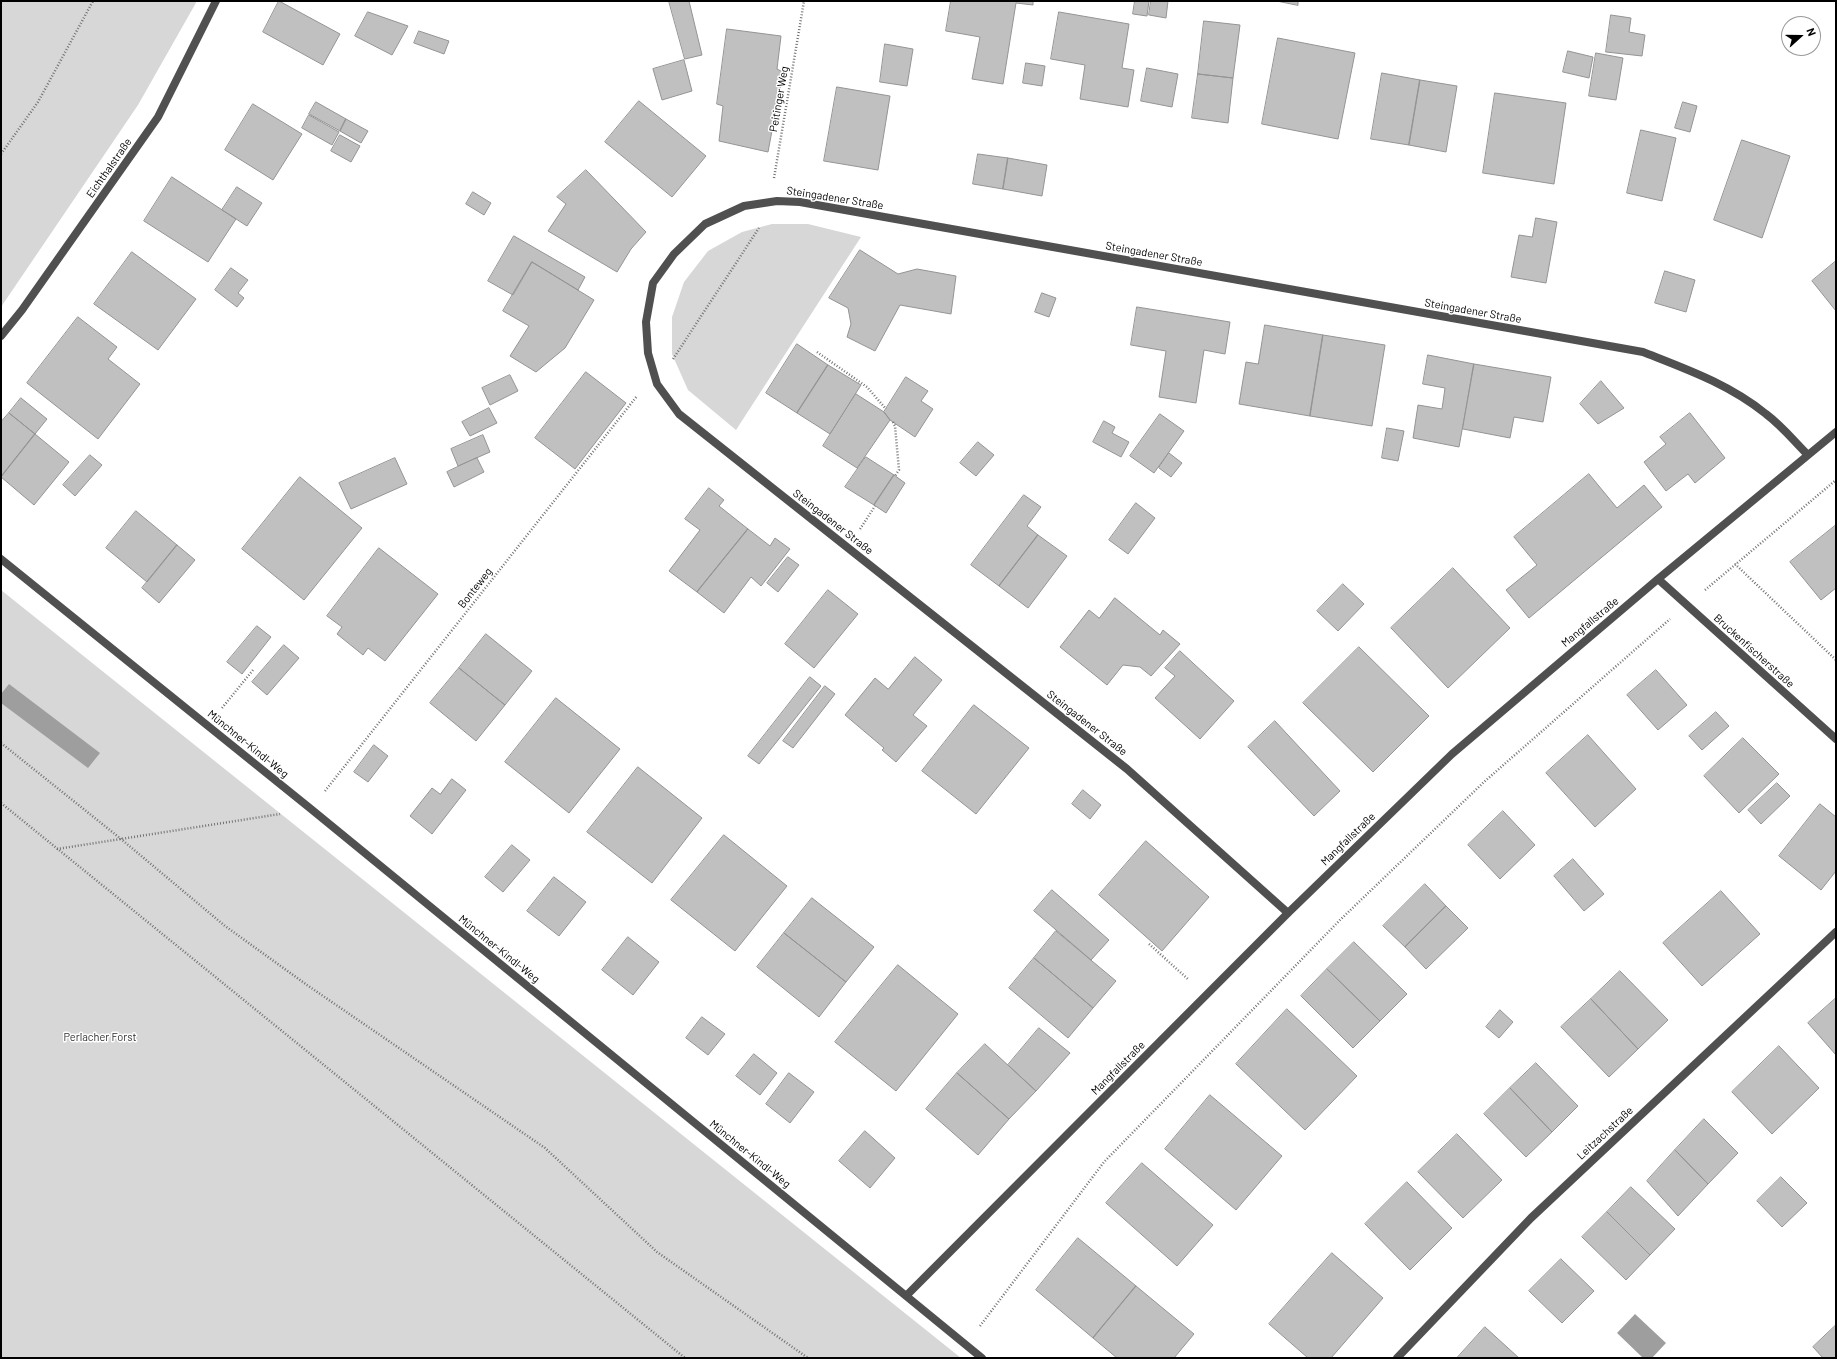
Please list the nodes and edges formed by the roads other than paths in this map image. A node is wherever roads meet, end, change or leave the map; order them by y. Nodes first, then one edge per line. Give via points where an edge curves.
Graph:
1 (216, 1) edge
2 (1, 336) edge
3 (1836, 432) edge
4 (1808, 455) junction
5 (1, 559) edge
6 (1658, 579) junction
7 (1836, 739) edge
8 (1288, 913) junction
9 (1836, 932) edge
10 (906, 1296) junction
11 (982, 1358) edge
12 (1397, 1358) edge

1 - 2 street, Eichthalstraße via 158,117
3 - 4 street, Mangfallstraße
4 - 6 street, Mangfallstraße
4 - 8 street, Steingadener Straße via 1766,414 1731,390 1699,373 1643,352 800,202 776,201 744,206 705,224 674,254 653,283 646,322 648,353 657,384 679,414 1127,769
5 - 10 street, Münchner-Kindl-Weg
6 - 7 street, Bruckenfischerstraße
6 - 8 street, Mangfallstraße via 1452,754
8 - 10 street, Mangfallstraße
9 - 12 street, Leitzachstraße via 1531,1218
10 - 11 street, Münchner-Kindl-Weg

